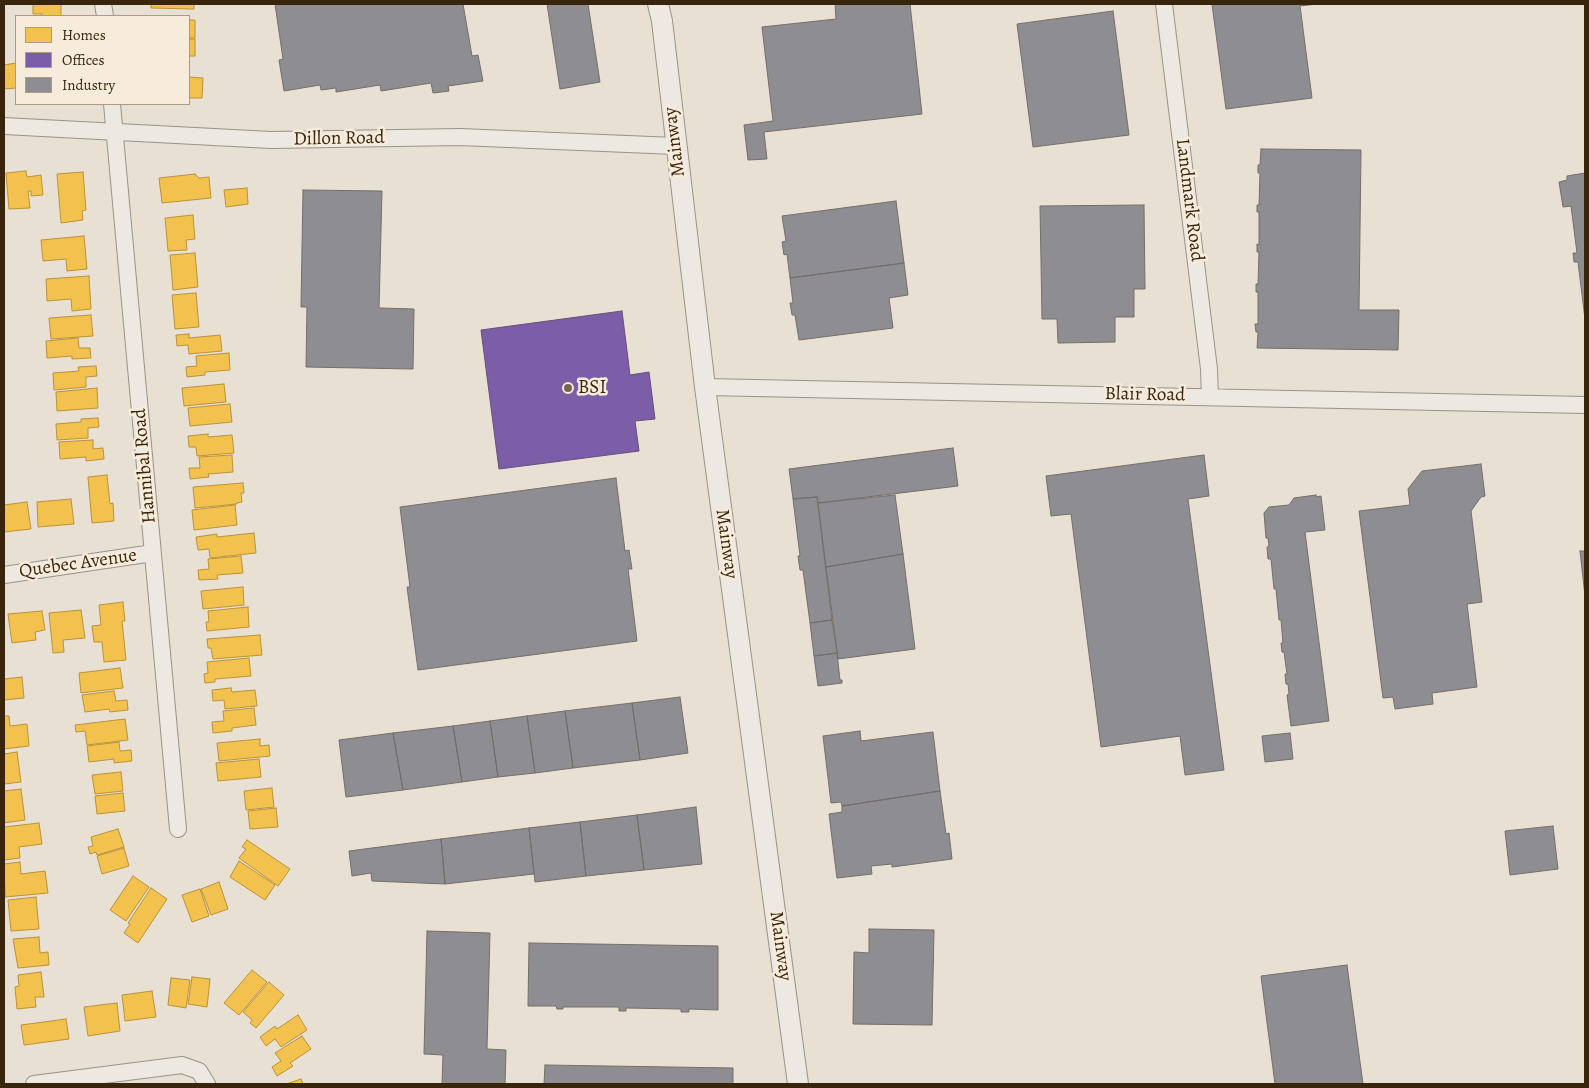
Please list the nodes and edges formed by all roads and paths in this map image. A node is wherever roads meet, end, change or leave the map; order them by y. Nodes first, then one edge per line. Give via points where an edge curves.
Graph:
1 (658, 4) edge
2 (1164, 4) edge
3 (112, 105) edge
4 (4, 126) edge
5 (114, 131) junction
6 (675, 146) junction
7 (705, 387) junction
8 (1210, 396) junction
9 (1585, 405) edge
10 (153, 553) junction
11 (4, 575) edge
12 (178, 829) dead end
13 (34, 1084) edge
14 (207, 1084) edge
15 (798, 1084) edge

1 - 6 street, Mainway
2 - 8 street, Landmark Road
3 - 5 street, Hannibal Road
4 - 5 street, Dillon Road
5 - 6 street, Dillon Road via 272,140 460,137
5 - 10 street, Hannibal Road
6 - 7 street, Mainway
7 - 8 street, Blair Road
7 - 15 street, Mainway
8 - 9 street, Blair Road
10 - 11 street, Quebec Avenue
10 - 12 street, Hannibal Road
13 - 14 street via 182,1065 199,1071

